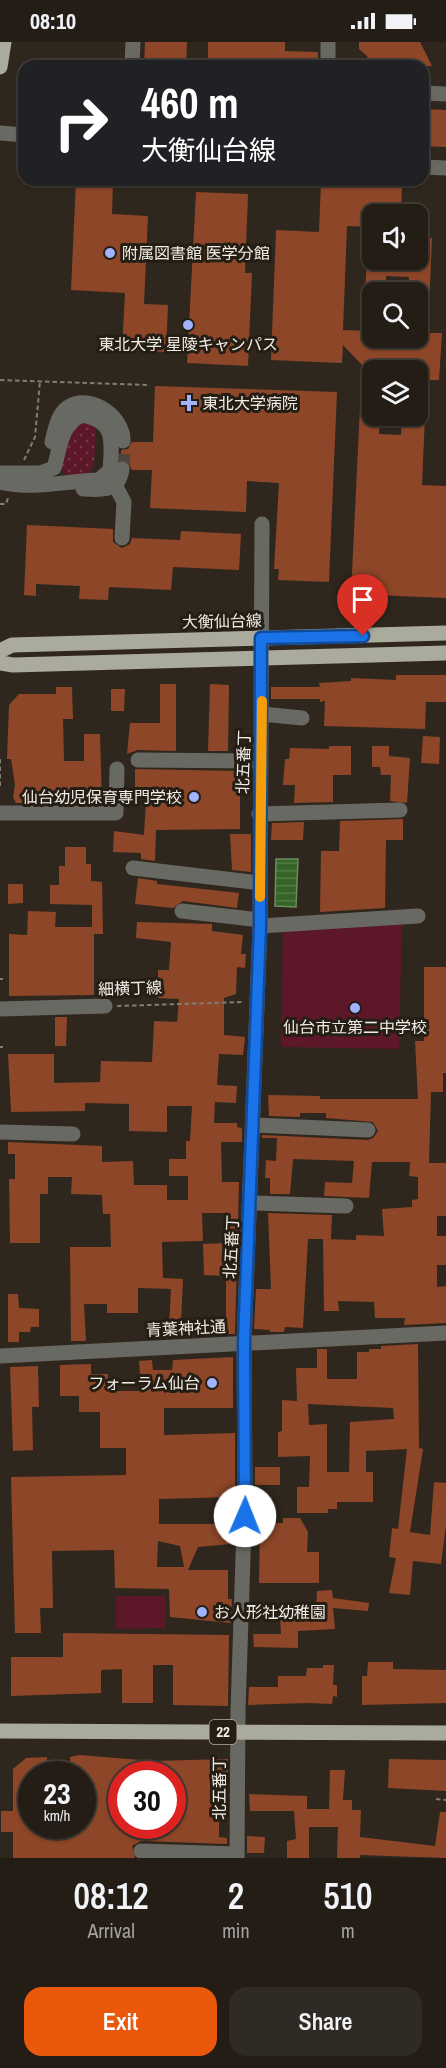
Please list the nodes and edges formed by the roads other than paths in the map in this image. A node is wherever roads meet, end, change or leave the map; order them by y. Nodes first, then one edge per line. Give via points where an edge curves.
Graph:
1 (4, 42) edge
2 (133, 42) edge
3 (328, 42) edge
4 (132, 60) edge
5 (328, 60) edge
6 (0, 67) edge
7 (429, 93) edge
8 (446, 94) edge
9 (0, 134) edge
10 (18, 135) edge
11 (429, 167) edge
12 (446, 168) edge
13 (123, 441) tunnel mouth
14 (18, 467) junction
15 (122, 469) tunnel mouth
16 (0, 473) edge
17 (0, 482) edge
18 (115, 485) junction
19 (41, 486) junction
20 (262, 524) dead end
21 (122, 538) dead end
22 (446, 633) edge
23 (261, 638) junction
24 (0, 651) edge
25 (446, 653) edge
26 (262, 660) junction
27 (0, 663) edge
28 (262, 714) junction
29 (302, 718) dead end
30 (138, 760) dead end
31 (260, 761) junction
32 (117, 769) dead end
33 (400, 810) dead end
34 (0, 813) edge
35 (259, 814) junction
36 (133, 868) dead end
37 (260, 883) junction
38 (182, 911) dead end
39 (418, 916) dead end
40 (260, 923) junction
41 (105, 1006) road end
42 (1, 1010) edge
43 (254, 1125) junction
44 (368, 1130) dead end
45 (0, 1132) edge
46 (73, 1134) dead end
47 (250, 1203) junction
48 (346, 1206) dead end
49 (446, 1333) edge
50 (244, 1343) junction
51 (0, 1356) edge
52 (0, 1731) edge
53 (238, 1732) junction
54 (446, 1733) edge
55 (141, 1851) dead end
56 (237, 1856) edge

1 - 6 main road
2 - 4 street
3 - 5 street
7 - 8 street
9 - 10 street
11 - 12 street
13 - 14 street via 120,425 105,409 82,403 71,405 57,422 50,455 42,464
14 - 16 street
14 - 19 street via 40,473 54,468 64,432 72,419 81,415 98,419 112,439 107,475 99,480
15 - 18 street
17 - 19 street
18 - 19 street via 108,490
18 - 21 street via 124,502
20 - 23 street, 北五番丁
22 - 23 main road, 大衡仙台線
23 - 24 main road, 大衡仙台線 via 12,645
23 - 26 street, 北五番丁
25 - 26 main road
26 - 27 main road
26 - 28 street, 北五番丁
28 - 29 street
28 - 31 street, 北五番丁
30 - 31 street
31 - 35 street, 北五番丁
32 - 34 street via 116,813
33 - 35 street
35 - 37 street, 北五番丁
36 - 37 street
37 - 40 street, 北五番丁
38 - 40 street
39 - 40 street
40 - 43 street, 北五番丁
41 - 42 street, 細横丁線
43 - 44 street
43 - 47 street, 北五番丁
45 - 46 street
47 - 48 street
47 - 50 street, 北五番丁
49 - 50 street, 青葉神社通
50 - 51 street, 青葉神社通
50 - 53 street, 北五番丁 via 246,1495
52 - 53 main road, 22
53 - 54 main road, 22
53 - 56 street, 北五番丁
55 - 56 street

